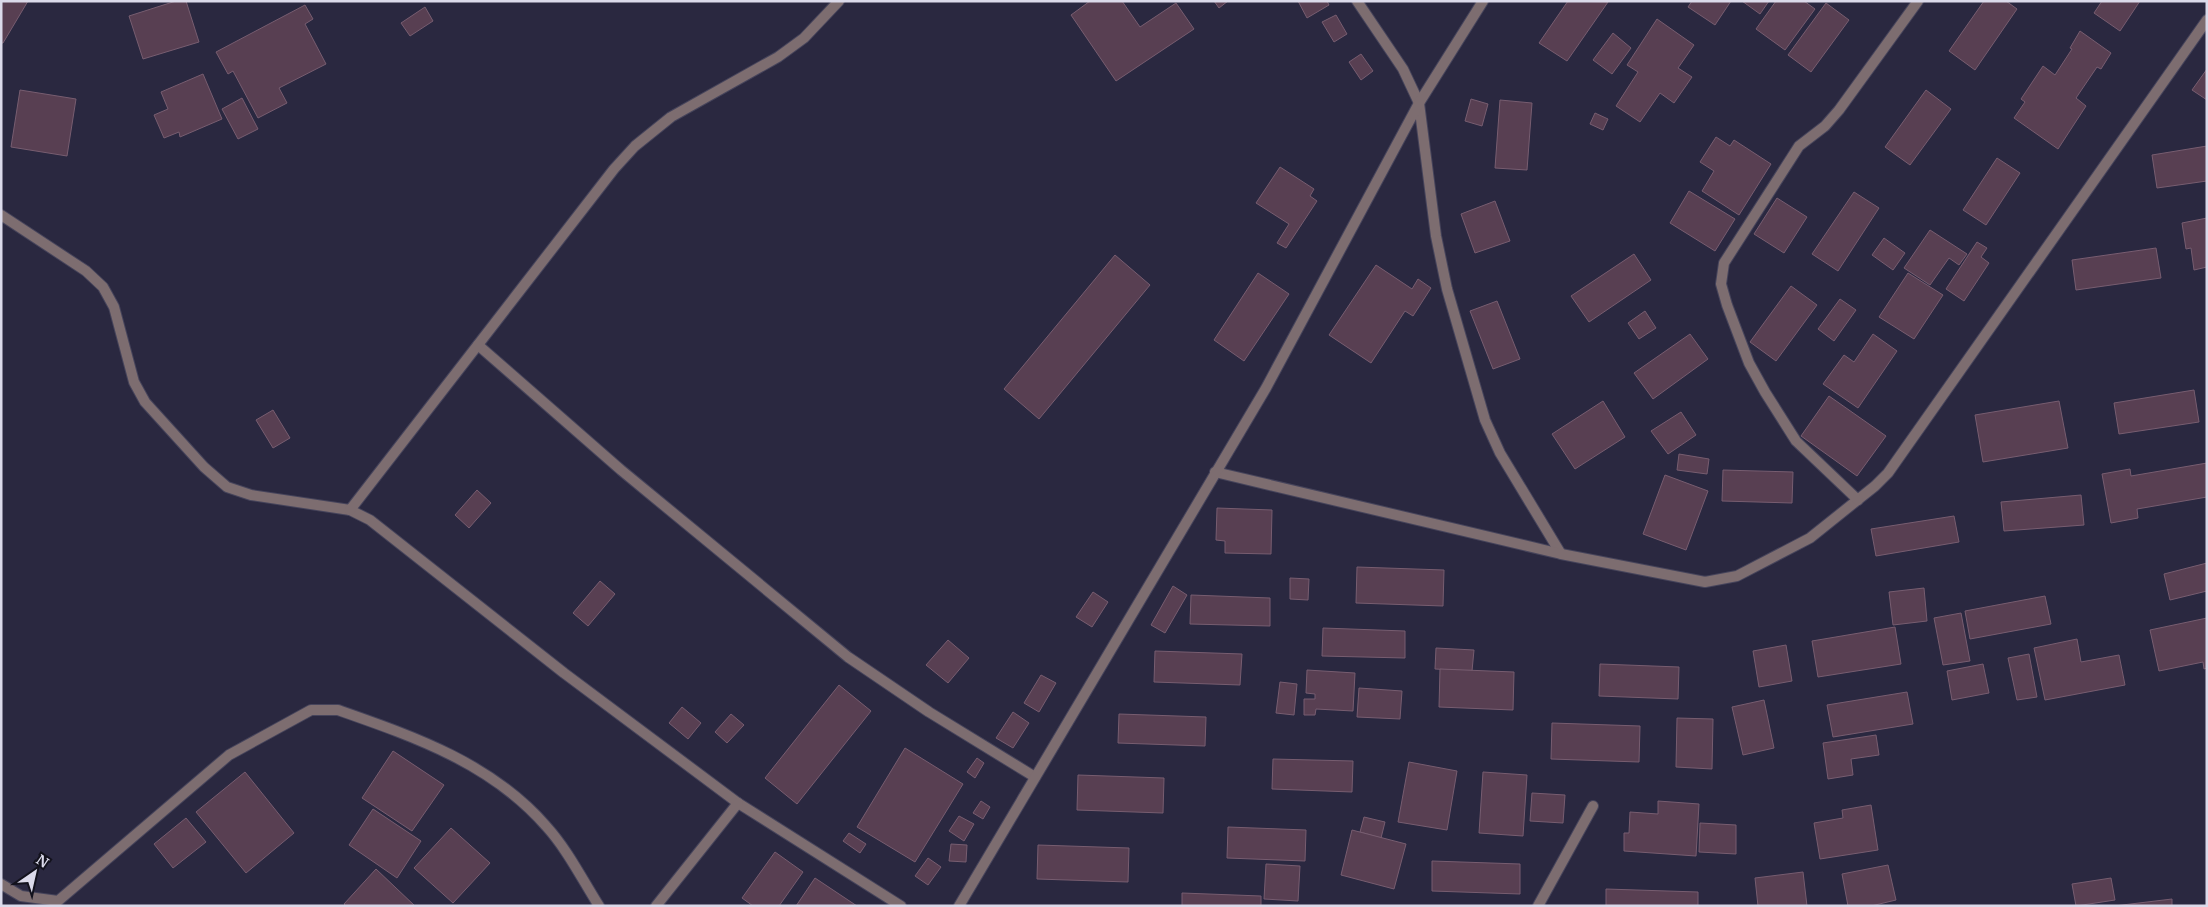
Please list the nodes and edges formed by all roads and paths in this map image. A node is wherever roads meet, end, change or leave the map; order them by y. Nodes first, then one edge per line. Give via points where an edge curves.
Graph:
1 (839, 1) edge
2 (1357, 1) edge
3 (1483, 1) edge
4 (1918, 1) edge
5 (2207, 20) edge
6 (1419, 103) junction
7 (1, 215) edge
8 (478, 345) junction
9 (1215, 472) junction
10 (1858, 500) junction
11 (350, 510) junction
12 (1561, 554) junction
13 (1035, 777) junction
14 (738, 803) junction
15 (1594, 806) dead end
16 (1, 884) edge
17 (599, 906) edge
18 (656, 906) edge
19 (901, 906) edge
20 (959, 906) edge
21 (1538, 906) edge

1 - 8 street via 804,38 778,57 671,117 635,146
2 - 6 street via 1403,69
3 - 6 street
4 - 10 street via 1839,110 1825,126 1799,146 1724,263 1721,284 1748,363 1796,441
5 - 10 street via 1888,473
6 - 9 street via 1266,388
6 - 12 street via 1436,236 1447,289 1485,420 1500,453
7 - 11 street via 86,271 103,287 114,307 134,382 145,402 204,468 227,487 251,495
8 - 11 street
8 - 13 street via 628,476 848,657 929,712
9 - 12 street
9 - 13 street
10 - 12 street via 1810,538 1737,576 1720,580 1706,582
11 - 14 street via 370,520 571,678
13 - 20 street
14 - 18 street
14 - 19 street
15 - 21 street
16 - 17 street via 21,896 58,901 229,755 311,710 326,708 428,742 506,787 546,825

